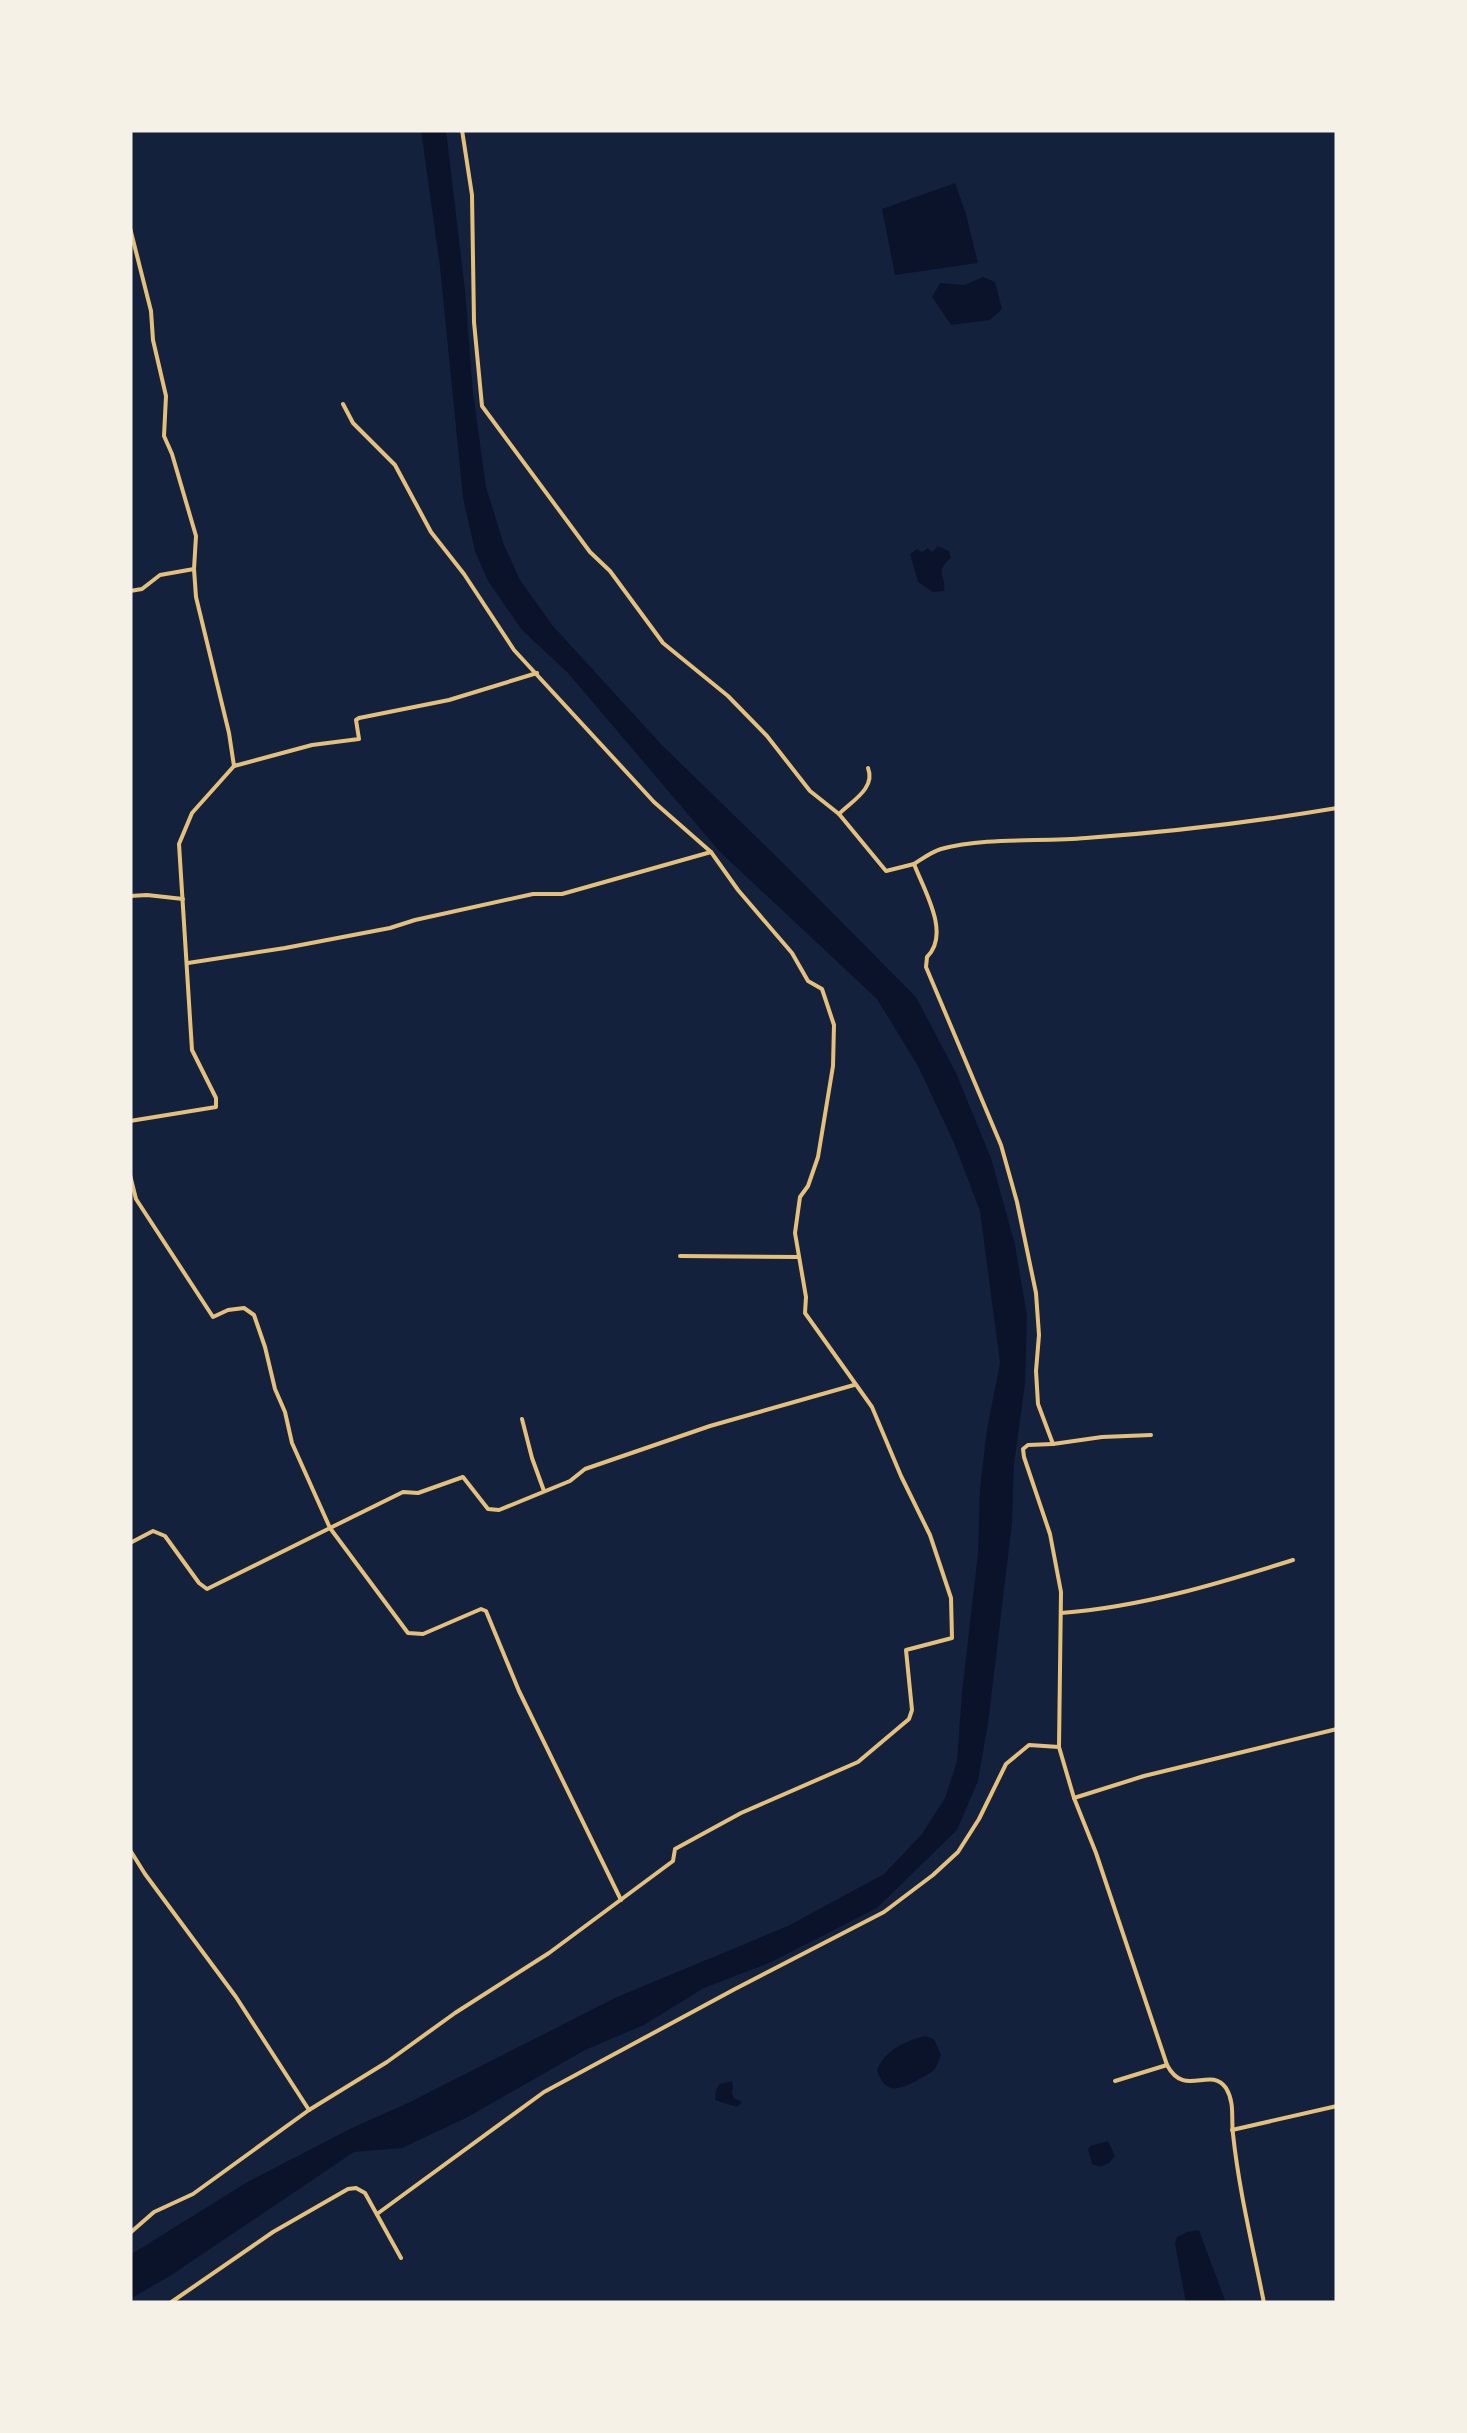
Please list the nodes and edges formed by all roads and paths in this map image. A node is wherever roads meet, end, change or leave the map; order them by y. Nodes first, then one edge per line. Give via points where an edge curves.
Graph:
1 (462, 130) edge
2 (130, 228) edge
3 (343, 404) dead end
4 (194, 568) junction
5 (130, 590) edge
6 (536, 673) junction
7 (234, 766) junction
8 (868, 768) dead end
9 (1337, 808) edge
10 (839, 814) junction
11 (711, 852) junction
12 (914, 864) junction
13 (130, 896) edge
14 (183, 899) junction
15 (188, 963) junction
16 (130, 1120) edge
17 (130, 1175) edge
18 (680, 1256) dead end
19 (798, 1257) junction
20 (854, 1384) junction
21 (522, 1419) dead end
22 (1150, 1435) dead end
23 (1053, 1444) junction
24 (544, 1490) junction
25 (330, 1528) junction
26 (130, 1544) edge
27 (1293, 1560) dead end
28 (1061, 1613) junction
29 (1337, 1729) edge
30 (1059, 1747) junction
31 (1074, 1798) junction
32 (130, 1850) edge
33 (621, 1900) junction
34 (1167, 2065) junction
35 (1115, 2081) dead end
36 (1337, 2106) edge
37 (309, 2110) junction
38 (1232, 2130) junction
39 (377, 2214) junction
40 (130, 2233) edge
41 (400, 2258) dead end
42 (170, 2303) edge
43 (1264, 2303) edge

1 - 10 street via 472,195 482,406 663,642 728,696 810,792
2 - 4 street via 166,396 164,436 196,536
3 - 6 street via 353,424 394,465 430,532
4 - 5 street
4 - 7 street
6 - 7 street via 359,718 359,739
6 - 11 street via 654,802
7 - 14 street via 192,813 179,844
8 - 10 street via 869,784
9 - 12 street via 1258,821 960,846
10 - 12 street via 886,871
11 - 15 street via 562,894 533,894 390,928
11 - 19 street via 808,981 822,989 834,1025 818,1157 800,1196
12 - 23 street via 936,920 937,942 926,967 1001,1145 1016,1202 1036,1293 1038,1404
13 - 14 street
14 - 15 street
15 - 16 street via 192,1050 216,1107
17 - 25 street via 136,1199 212,1317 244,1308 254,1315 292,1443
18 - 19 street
19 - 20 street via 805,1312
20 - 24 street via 594,1465
20 - 33 street via 872,1407 930,1535 952,1598 952,1638 906,1650 909,1718 858,1762 674,1849 673,1862
21 - 24 street
22 - 23 street
23 - 28 street via 1023,1450 1050,1534
24 - 25 street via 492,1511 464,1477 403,1492
25 - 26 street via 207,1589 159,1532
25 - 33 street via 408,1633 423,1634 486,1611
27 - 28 street via 1206,1587
28 - 30 street
29 - 31 street
30 - 31 street
30 - 39 street via 1029,1745 1006,1764 958,1852 884,1912 544,2092
31 - 34 street
32 - 37 street
33 - 37 street
34 - 35 street
34 - 38 street via 1180,2081 1218,2080 1224,2086 1234,2112
36 - 38 street
37 - 40 street
38 - 43 street
39 - 41 street
39 - 42 street via 365,2194 348,2189

